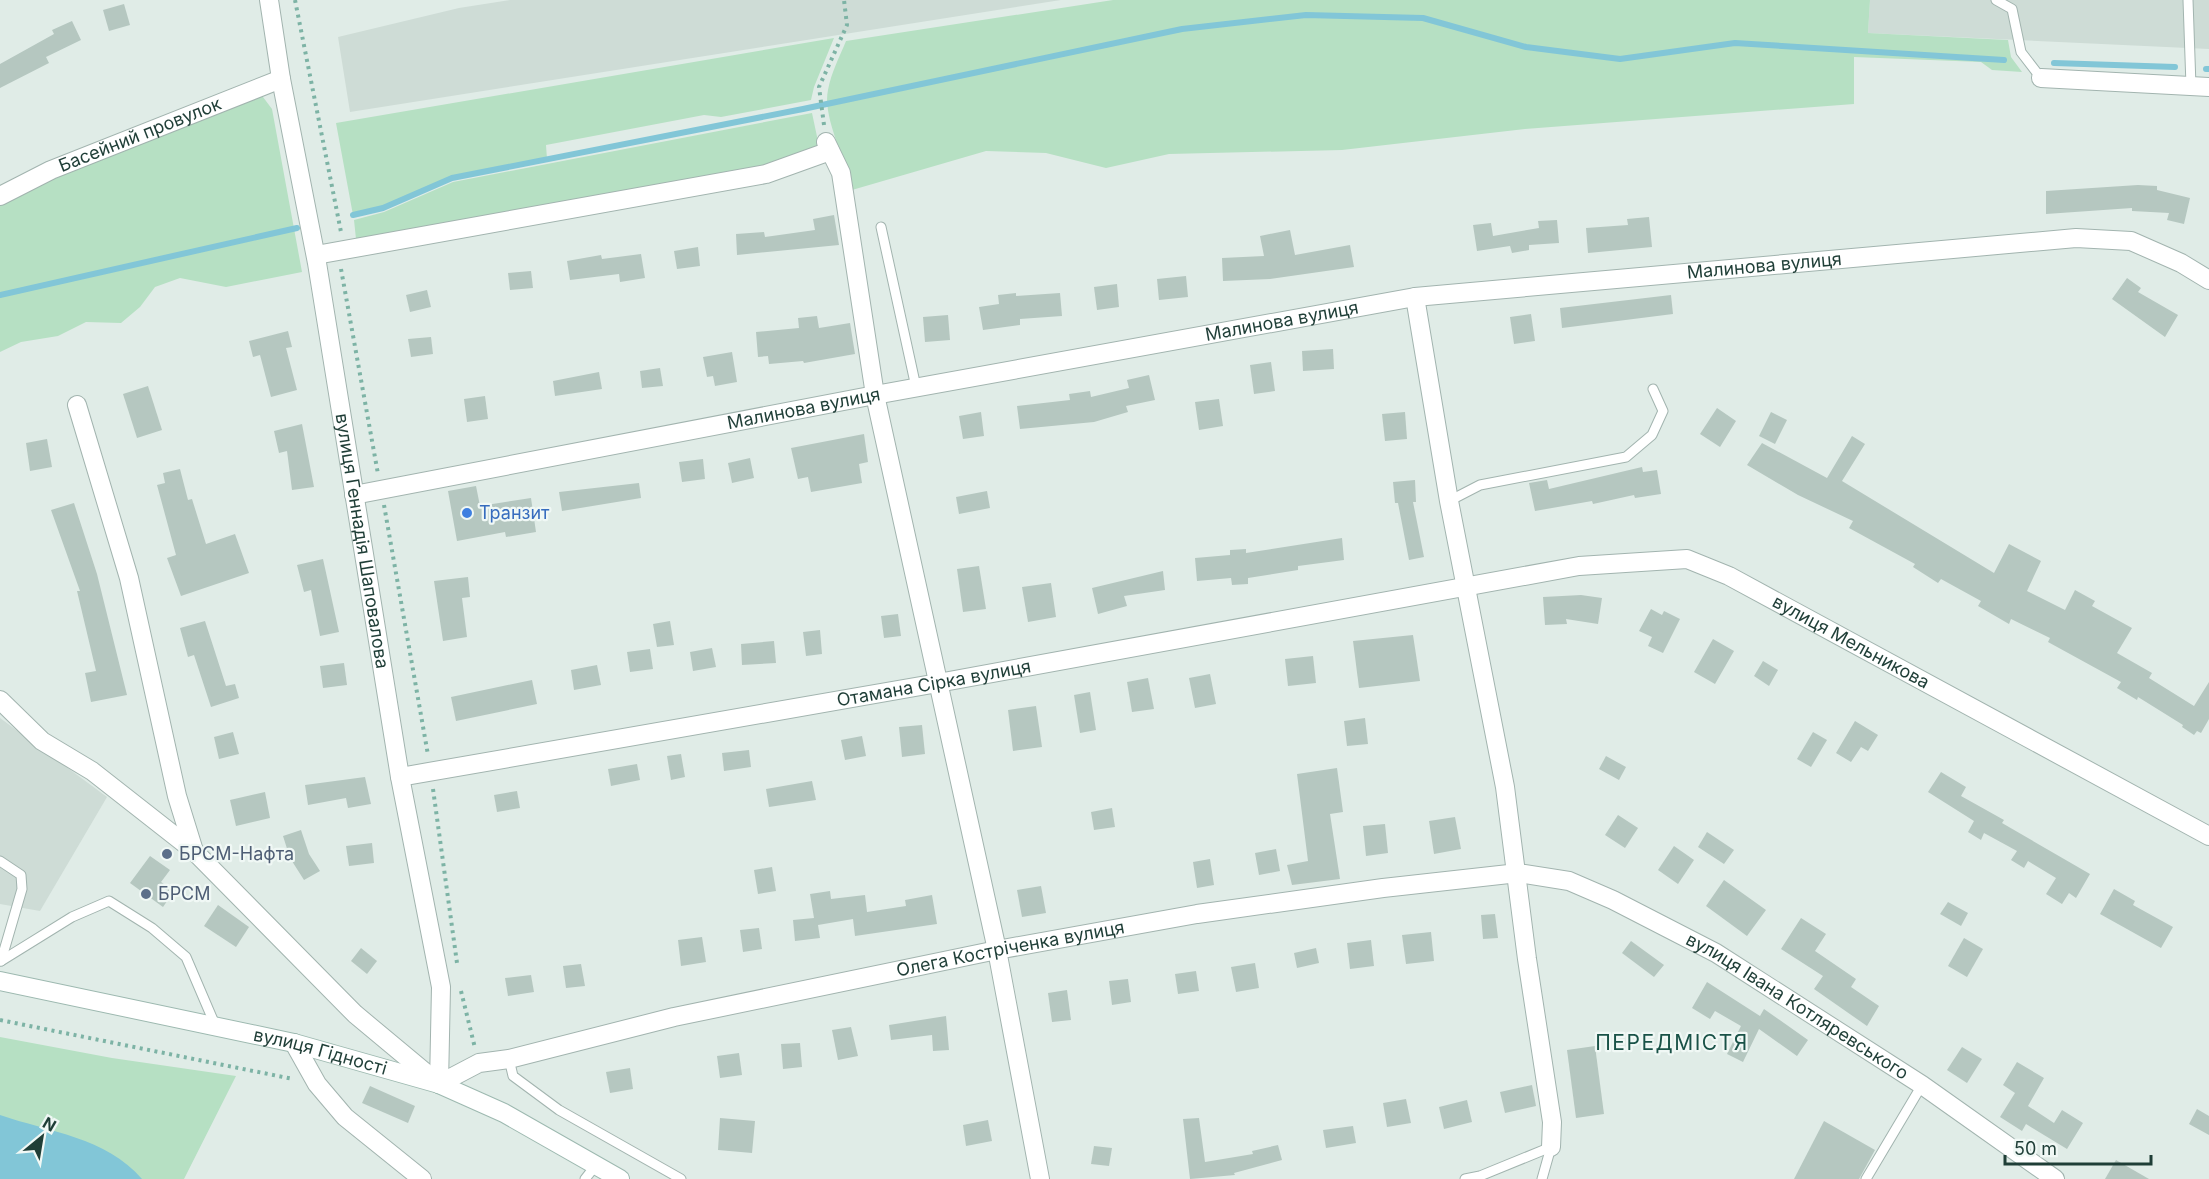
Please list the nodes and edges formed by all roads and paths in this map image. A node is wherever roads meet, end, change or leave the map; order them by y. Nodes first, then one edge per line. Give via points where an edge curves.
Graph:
1 (269, 0) edge
2 (295, 0) edge
3 (844, 0) edge
4 (1996, 0) edge
5 (2188, 0) edge
6 (2041, 78) joint
7 (281, 79) junction
8 (2200, 87) edge
9 (822, 111) dead end
10 (0, 196) edge
11 (881, 227) dead end
12 (340, 251) junction
13 (316, 259) junction
14 (2209, 280) edge
15 (1415, 297) junction
16 (916, 387) junction
17 (1653, 388) dead end
18 (875, 394) junction
19 (77, 405) dead end
20 (381, 489) junction
21 (354, 495) junction
22 (1449, 501) junction
23 (1466, 586) junction
24 (938, 683) junction
25 (0, 700) edge
26 (431, 771) junction
27 (400, 777) junction
28 (2209, 836) edge
29 (194, 851) junction
30 (0, 861) edge
31 (1518, 873) junction
32 (997, 950) junction
33 (0, 962) edge
34 (458, 973) dead end
35 (0, 981) edge
36 (460, 985) dead end
37 (0, 1020) edge
38 (216, 1027) junction
39 (294, 1043) junction
40 (509, 1059) junction
41 (480, 1063) junction
42 (316, 1084) junction
43 (439, 1084) junction
44 (1922, 1085) junction
45 (1551, 1147) junction
46 (590, 1172) edge
47 (422, 1179) edge
48 (620, 1179) edge
49 (681, 1179) edge
50 (1040, 1179) edge
51 (1465, 1179) edge
52 (1542, 1179) edge
53 (1866, 1179) edge
54 (2055, 1179) edge

1 - 7 street, вулиця Геннадія Шаповалова
2 - 12 path via 338,207
3 - 9 path via 847,25 819,87
4 - 6 lane via 2012,9 2021,51
5 - 8 lane
6 - 8 street
7 - 10 street, Басейний провулок via 51,170
7 - 13 street, вулиця Геннадія Шаповалова
11 - 16 lane
12 - 13 street
12 - 18 street via 766,174 828,146 841,173
12 - 20 path
13 - 21 street, вулиця Геннадія Шаповалова
14 - 15 street, Малинова вулиця via 2131,241 2076,238
15 - 16 street, Малинова вулиця
15 - 22 street
16 - 18 street, Малинова вулиця
17 - 22 lane via 1663,411 1652,435 1626,457 1480,484
18 - 20 street, Малинова вулиця
18 - 24 street
19 - 29 street via 129,578 177,796
20 - 21 street, Малинова вулиця
20 - 26 path
21 - 27 street, вулиця Геннадія Шаповалова
22 - 23 street
23 - 24 street, Отамана Сірка вулиця
23 - 28 street, вулиця Мельникова via 1579,566 1687,560 1729,576
23 - 31 street
24 - 26 street, Отамана Сірка вулиця
24 - 32 street
25 - 29 street via 42,741 92,771
26 - 27 street, Отамана Сірка вулиця
26 - 34 path
27 - 43 street, вулиця Геннадія Шаповалова via 441,987
29 - 43 street via 355,1014
30 - 33 lane via 21,875 22,889
31 - 32 street, Олега Костріченка вулиця via 1197,914
31 - 44 street, вулиця Івана Котляревського via 1569,881 1705,948
31 - 45 street via 1552,1122
32 - 40 street, Олега Костріченка вулиця via 674,1017
32 - 50 street
33 - 38 lane via 72,917 109,902 152,928 186,957
35 - 38 street, вулиця Гідності
36 - 41 path
37 - 42 path
38 - 39 street, вулиця Гідності
39 - 42 street
39 - 43 street, вулиця Гідності
40 - 41 street, Олега Костріченка вулиця
40 - 49 lane via 513,1076 559,1110
41 - 43 street, Олега Костріченка вулиця
42 - 47 street via 345,1117
43 - 46 street, вулиця Гідності via 504,1113
44 - 53 lane
44 - 54 street, вулиця Івана Котляревського
45 - 51 lane
45 - 52 lane
46 - 48 street, вулиця Гідності

